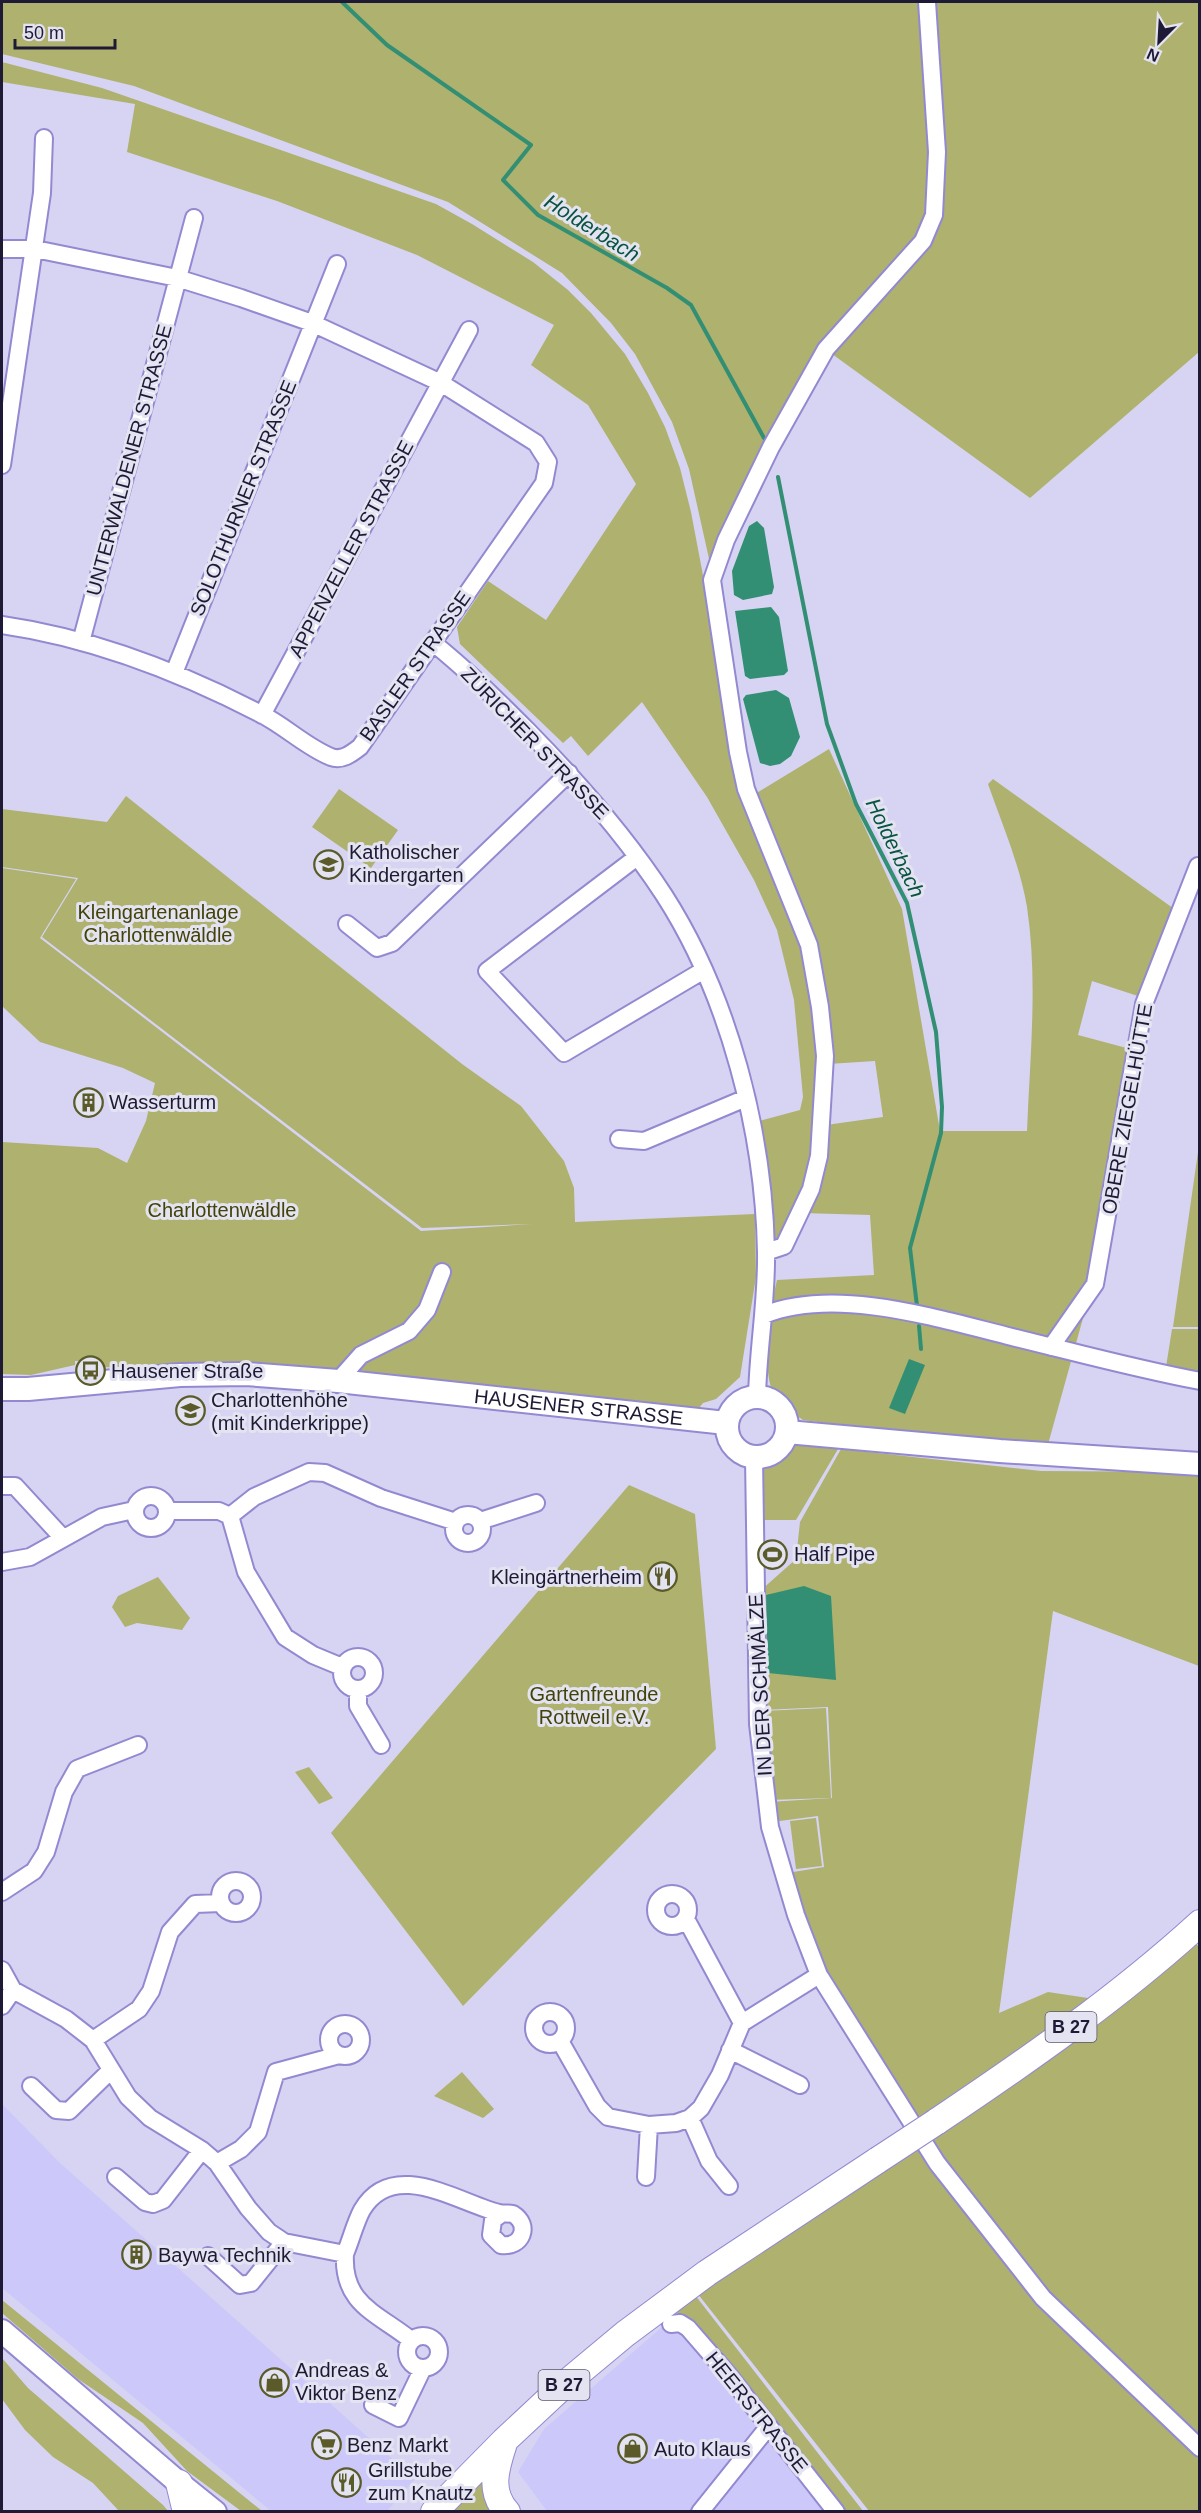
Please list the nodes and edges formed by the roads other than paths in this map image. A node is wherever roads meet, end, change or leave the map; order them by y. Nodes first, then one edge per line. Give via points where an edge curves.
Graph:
1 (927, 2) edge
2 (44, 138) dead end
3 (194, 218) dead end
4 (2, 249) edge
5 (35, 249) junction
6 (337, 264) dead end
7 (177, 278) junction
8 (312, 323) junction
9 (469, 330) dead end
10 (441, 383) junction
11 (2, 465) edge
12 (2, 625) edge
13 (81, 642) junction
14 (432, 642) junction
15 (174, 674) junction
16 (262, 715) junction
17 (569, 773) junction
18 (637, 857) junction
19 (1198, 866) edge
20 (346, 924) dead end
21 (704, 970) junction
22 (746, 1098) junction
23 (619, 1139) dead end
24 (766, 1252) junction
25 (442, 1272) dead end
26 (764, 1315) junction
27 (1051, 1347) junction
28 (338, 1381) junction
29 (1200, 1381) edge
30 (2, 1389) edge
31 (757, 1397) junction
32 (726, 1423) junction
33 (787, 1432) junction
34 (754, 1458) junction
35 (1200, 1464) edge
36 (2, 1486) edge
37 (536, 1503) dead end
38 (134, 1510) junction
39 (167, 1510) junction
40 (230, 1516) junction
41 (480, 1521) junction
42 (456, 1522) junction
43 (62, 1537) junction
44 (2, 1562) edge
45 (342, 1667) junction
46 (358, 1690) junction
47 (138, 1745) dead end
48 (381, 1745) dead end
49 (2, 1892) edge
50 (221, 1903) dead end
51 (686, 1919) dead end
52 (1200, 1923) edge
53 (2, 1970) edge
54 (819, 1976) junction
55 (13, 1990) junction
56 (2, 2006) edge
57 (742, 2023) junction
58 (93, 2040) junction
59 (561, 2041) dead end
60 (730, 2050) junction
61 (339, 2055) dead end
62 (110, 2071) junction
63 (800, 2085) dead end
64 (31, 2086) dead end
65 (690, 2118) junction
66 (649, 2125) junction
67 (202, 2150) junction
68 (217, 2163) junction
69 (116, 2177) dead end
70 (646, 2177) dead end
71 (729, 2186) dead end
72 (501, 2214) dead end
73 (284, 2242) junction
74 (345, 2254) junction
75 (208, 2256) dead end
76 (668, 2313) junction
77 (2, 2331) edge
78 (411, 2340) junction
79 (423, 2368) junction
80 (373, 2405) dead end
81 (769, 2426) junction
82 (505, 2440) junction
83 (1200, 2448) edge
84 (179, 2483) junction
85 (186, 2511) edge
86 (215, 2511) edge
87 (434, 2511) edge
88 (507, 2511) edge
89 (700, 2511) edge
90 (836, 2511) edge

1 - 24 street via 937,152 933,215 923,241 826,349 771,447 726,540 712,580 746,789 809,945 825,1056 819,1156 810,1189 784,1246
2 - 5 street
3 - 7 street
4 - 5 street, BASLER STRASSE
5 - 7 street, BASLER STRASSE
5 - 11 street
6 - 8 street
7 - 8 street, BASLER STRASSE
7 - 13 street, UNTERWALDENER STRASSE
8 - 10 street, BASLER STRASSE
8 - 15 street, SOLOTHURNER STRASSE
9 - 10 street
10 - 14 street, BASLER STRASSE via 536,443 548,462 544,483
10 - 16 street, APPENZELLER STRASSE
12 - 13 street, BASLER STRASSE
13 - 15 street, BASLER STRASSE
14 - 16 street, BASLER STRASSE via 360,747 348,757 333,758
14 - 17 street, ZÜRICHER STRASSE
15 - 16 street, BASLER STRASSE
17 - 18 street, ZÜRICHER STRASSE
17 - 20 street via 392,943 377,948
18 - 21 street, ZÜRICHER STRASSE via 665,896
18 - 21 street via 487,970 564,1053
19 - 27 street, OBERE ZIEGELHÜTTE via 1144,1004 1095,1284
21 - 22 street, ZÜRICHER STRASSE via 738,1058
22 - 23 street via 644,1141
22 - 24 street, ZÜRICHER STRASSE via 762,1191
24 - 26 street, ZÜRICHER STRASSE
25 - 28 street via 427,1310 409,1331 361,1355
26 - 27 street via 832,1303 870,1306
26 - 31 street, ZÜRICHER STRASSE
27 - 29 street
28 - 30 main road, HAUSENER STRASSE via 246,1374 180,1375
28 - 32 main road, HAUSENER STRASSE
31 - 32 main road via 737,1404
31 - 33 main road via 767,1398 783,1412
32 - 34 main road via 732,1446
33 - 34 main road via 779,1449
33 - 35 main road
34 - 54 street, IN DER SCHMÄLZE via 758,1724 770,1827
36 - 43 street via 15,1486
37 - 41 street
38 - 39 street via 143,1497 153,1495 162,1500
38 - 39 street via 140,1524 150,1528 161,1525
38 - 43 street via 102,1517
39 - 40 street via 219,1511
40 - 42 street via 255,1497 309,1472 325,1473 381,1498
40 - 45 street via 246,1572 285,1637
41 - 42 street via 468,1515
41 - 42 street via 482,1534 471,1543 462,1542 455,1535
43 - 44 street via 30,1557
45 - 46 street via 344,1682
45 - 46 street via 355,1657 365,1658 373,1666 372,1682
46 - 48 street via 358,1706
47 - 49 street via 77,1769 64,1792 46,1852 34,1871
50 - 58 street via 195,1904 170,1932 151,1991 139,2009
51 - 57 street
52 - 76 main road, B 27, bridge via 1017,2067 707,2273
53 - 55 street
54 - 57 street
54 - 83 street, IN DER SCHMÄLZE via 937,2163 1043,2298
55 - 56 street
55 - 58 street via 66,2019
57 - 60 street
58 - 62 street
59 - 66 street via 597,2106 608,2117
60 - 63 street
60 - 65 street via 706,2099
61 - 68 street via 276,2072 258,2132 241,2149
62 - 64 street via 69,2111 56,2110
62 - 67 street via 128,2097 150,2118
65 - 66 street
65 - 71 street via 709,2161
66 - 70 street
67 - 68 street
67 - 69 street via 163,2200 153,2204 145,2202
68 - 73 street via 269,2232
72 - 74 street via 439,2191 412,2185 393,2186 374,2197 363,2210
73 - 74 street
73 - 75 street via 251,2283 240,2285
74 - 78 street via 344,2272 352,2292 365,2307
76 - 81 street, HEERSTRASSE via 688,2328
76 - 82 main road, B 27 via 565,2384
77 - 84 main road
78 - 79 street via 406,2349 408,2360
78 - 79 street via 425,2336 438,2344 437,2360
79 - 80 street via 399,2418
81 - 89 street
81 - 90 street, HEERSTRASSE
82 - 87 main road, B 27
82 - 88 main road via 494,2484 500,2504
84 - 85 main road
84 - 86 main road

